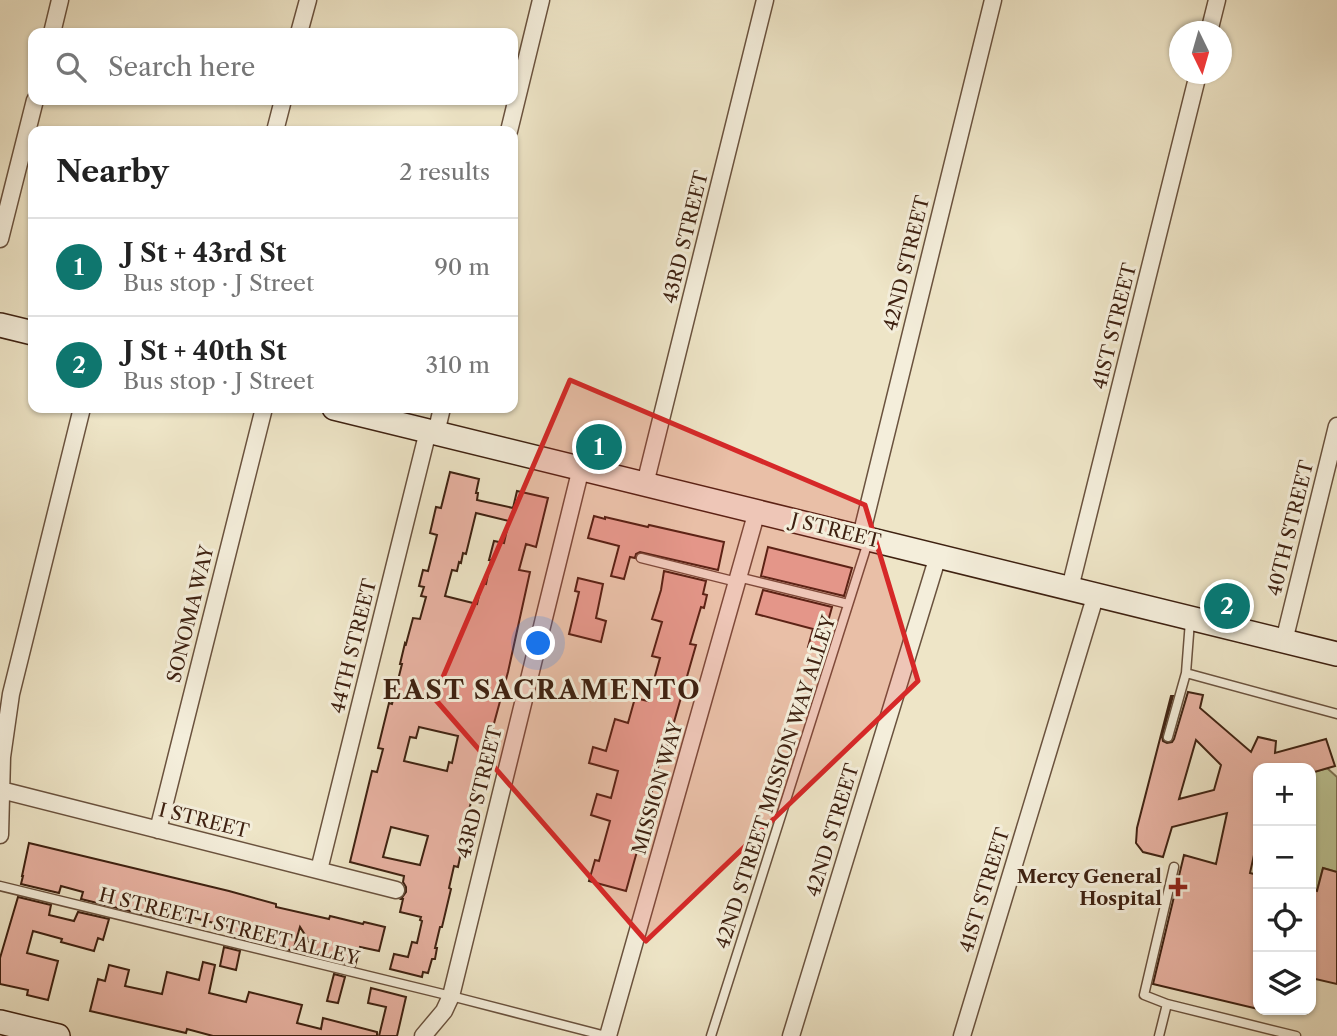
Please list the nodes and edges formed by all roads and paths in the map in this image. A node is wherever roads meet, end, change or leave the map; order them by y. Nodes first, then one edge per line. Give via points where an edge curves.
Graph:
1 (60, 0) edge
2 (308, 0) edge
3 (541, 0) edge
4 (765, 0) edge
5 (993, 0) edge
6 (1217, 0) edge
7 (1212, 21) edge
8 (53, 28) edge
9 (300, 28) edge
10 (1196, 84) edge
11 (518, 94) edge
12 (34, 105) edge
13 (282, 105) edge
14 (515, 105) edge
15 (28, 126) edge
16 (276, 126) edge
17 (510, 126) edge
18 (28, 128) edge
19 (0, 239) edge
20 (0, 325) edge
21 (28, 332) edge
22 (81, 413) edge
23 (263, 413) edge
24 (354, 413) edge
25 (440, 413) edge
26 (1337, 426) edge
27 (432, 432) junction
28 (581, 468) junction
29 (645, 484) junction
30 (757, 511) junction
31 (865, 537) junction
32 (938, 556) junction
33 (640, 558) dead end
34 (738, 580) junction
35 (1070, 588) junction
36 (1096, 594) junction
37 (848, 604) junction
38 (1190, 618) junction
39 (1283, 640) junction
40 (1337, 654) edge
41 (1186, 673) junction
42 (1337, 714) edge
43 (1168, 737) dead end
44 (1, 790) edge
45 (158, 830) junction
46 (0, 835) edge
47 (1174, 867) dead end
48 (319, 870) junction
49 (0, 886) edge
50 (396, 890) dead end
51 (451, 996) junction
52 (1167, 1004) junction
53 (0, 1022) edge
54 (574, 1032) edge
55 (58, 1036) edge
56 (424, 1036) edge
57 (607, 1036) edge
58 (711, 1036) edge
59 (791, 1036) edge
60 (962, 1036) edge
61 (1159, 1036) edge
62 (1296, 1036) edge

1 - 8 street
2 - 9 street
3 - 11 street
4 - 29 street, 43RD STREET
5 - 31 street, 42ND STREET
6 - 7 street
10 - 35 street, 41ST STREET
12 - 15 street
13 - 16 street
14 - 17 street
18 - 19 street
20 - 21 main road
22 - 44 street via 11,694
23 - 45 street, SONOMA WAY
24 - 27 main road, J STREET
25 - 27 street, 44TH STREET
26 - 39 street, 40TH STREET
27 - 28 main road, J STREET
27 - 48 street, 44TH STREET
28 - 29 main road, J STREET
28 - 51 street, 43RD STREET
29 - 30 main road, J STREET
30 - 31 main road, J STREET
30 - 34 street, MISSION WAY
31 - 32 main road, J STREET
31 - 37 lane, 42ND STREET MISSION WAY ALLEY
32 - 35 main road, J STREET
32 - 59 street, 42ND STREET
33 - 34 lane
34 - 37 lane
34 - 57 street, MISSION WAY
35 - 36 main road, J STREET
36 - 38 main road, J STREET
36 - 60 street, 41ST STREET
37 - 58 lane, 42ND STREET MISSION WAY ALLEY
38 - 39 main road, J STREET
38 - 41 lane
39 - 40 main road, J STREET
41 - 42 lane
41 - 43 lane
44 - 45 street, I STREET
44 - 46 street
45 - 48 street, I STREET
47 - 52 lane via 1144,995
48 - 50 street, I STREET
49 - 51 lane, H STREET I STREET ALLEY
51 - 54 lane, H STREET I STREET ALLEY
51 - 56 street, 43RD STREET
52 - 61 lane
52 - 62 lane
53 - 55 main road
54 - 57 lane, H STREET I STREET ALLEY

